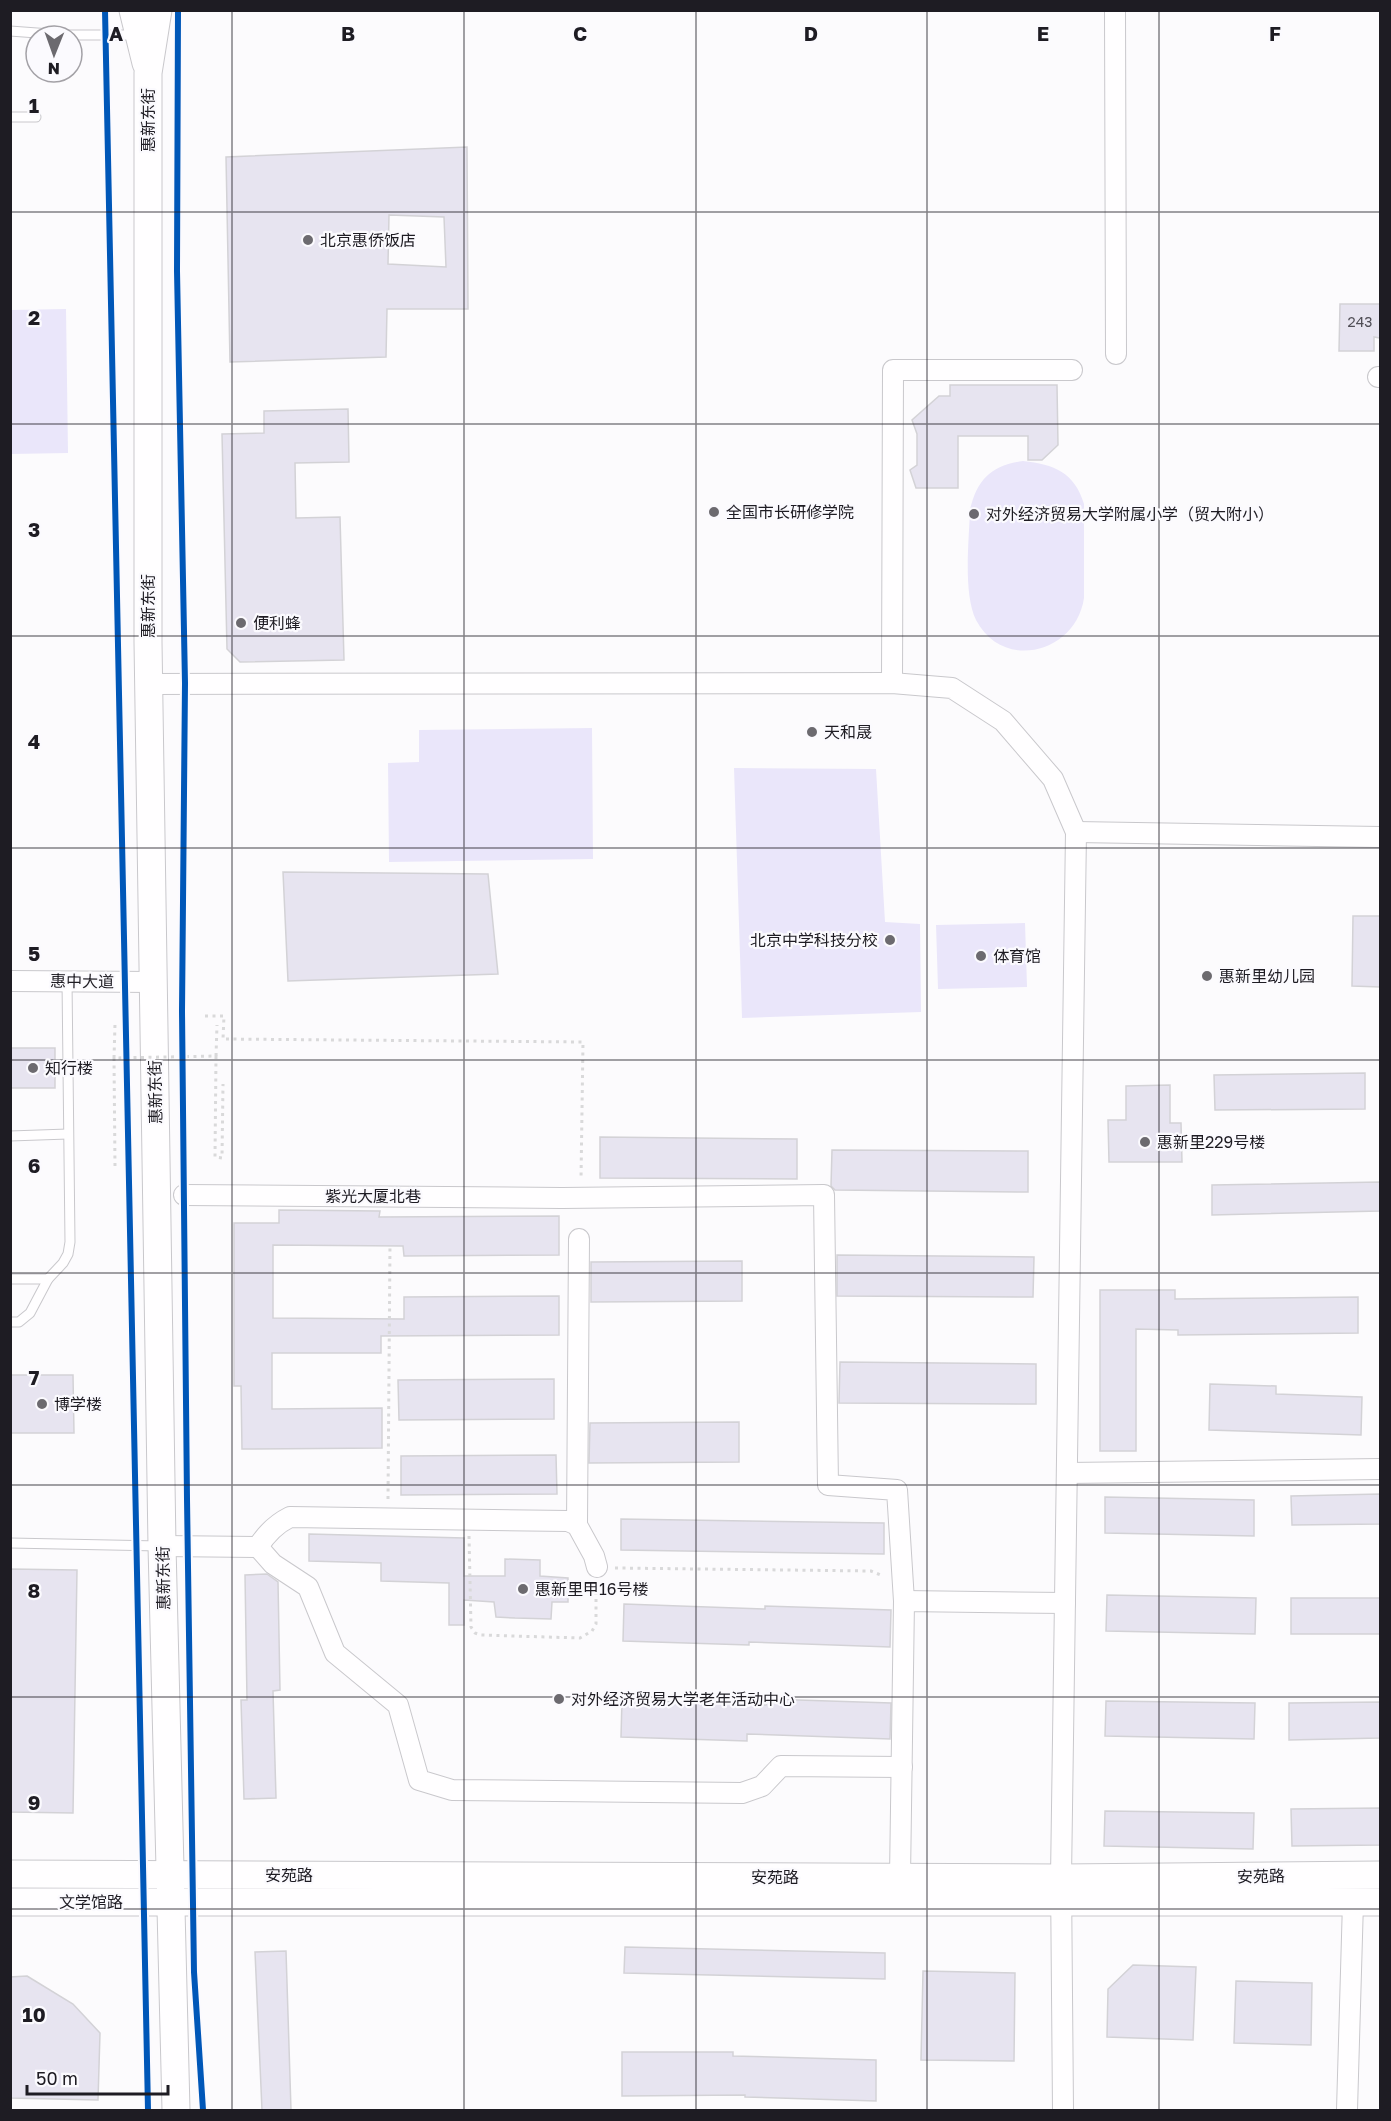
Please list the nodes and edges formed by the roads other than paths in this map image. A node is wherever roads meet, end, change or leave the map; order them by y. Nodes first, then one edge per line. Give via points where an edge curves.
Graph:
1 (158, 10) edge
2 (1115, 10) edge
3 (136, 23) edge
4 (10, 32) edge
5 (148, 73) junction
6 (10, 117) edge
7 (36, 117) dead end
8 (1116, 354) dead end
9 (1072, 370) dead end
10 (892, 682) junction
11 (149, 684) junction
12 (1076, 832) junction
13 (1380, 837) edge
14 (10, 981) edge
15 (67, 981) junction
16 (153, 982) junction
17 (68, 1134) junction
18 (10, 1136) edge
19 (184, 1195) dead end
20 (579, 1239) dead end
21 (10, 1279) edge
22 (48, 1279) junction
23 (10, 1322) edge
24 (1380, 1469) edge
25 (1067, 1473) junction
26 (577, 1525) junction
27 (10, 1543) edge
28 (162, 1545) junction
29 (258, 1547) junction
30 (597, 1568) road end
31 (904, 1601) junction
32 (1065, 1603) junction
33 (902, 1767) junction
34 (10, 1874) edge
35 (170, 1875) junction
36 (1380, 1875) edge
37 (900, 1877) junction
38 (1061, 1889) junction
39 (10, 1902) edge
40 (1353, 1902) junction
41 (1380, 1902) edge
42 (171, 1903) junction
43 (176, 2110) edge
44 (1063, 2110) edge
45 (1347, 2110) edge

1 - 5 main road, 惠新东街
2 - 8 street
3 - 4 lane via 64,35
3 - 5 main road, 惠新东街
5 - 11 main road, 惠新东街
6 - 7 lane
9 - 10 street via 892,370
10 - 11 street
10 - 12 street via 952,688 1003,721 1053,779
11 - 16 main road, 惠新东街
12 - 13 street
12 - 25 street
14 - 15 street, 惠中大道
15 - 16 street, 惠中大道
15 - 17 lane
16 - 28 main road, 惠新东街
17 - 18 lane
17 - 22 lane via 70,1242 63,1263
19 - 31 street, 紫光大厦北巷 via 824,1195 828,1485 897,1490
20 - 26 street
21 - 22 lane
22 - 23 lane via 30,1313 19,1322
24 - 25 street
25 - 32 street
26 - 29 street via 568,1521 290,1518 264,1537
26 - 30 street
27 - 28 lane
28 - 29 street
28 - 35 main road, 惠新东街
29 - 33 street via 273,1564 308,1587 335,1653 398,1705 419,1780 452,1790 742,1793 762,1786 781,1766
31 - 32 street
31 - 33 street
32 - 38 street
33 - 37 street
34 - 35 main road, 文学馆路
35 - 37 main road, 安苑路
35 - 42 main road, 惠新东街
36 - 38 main road, 安苑路
37 - 38 main road, 安苑路
38 - 40 main road, 安苑路
38 - 42 main road, 安苑路
38 - 44 street
39 - 42 main road, 文学馆路
40 - 41 main road, 安苑路
40 - 45 street
42 - 43 main road, 惠新东街

